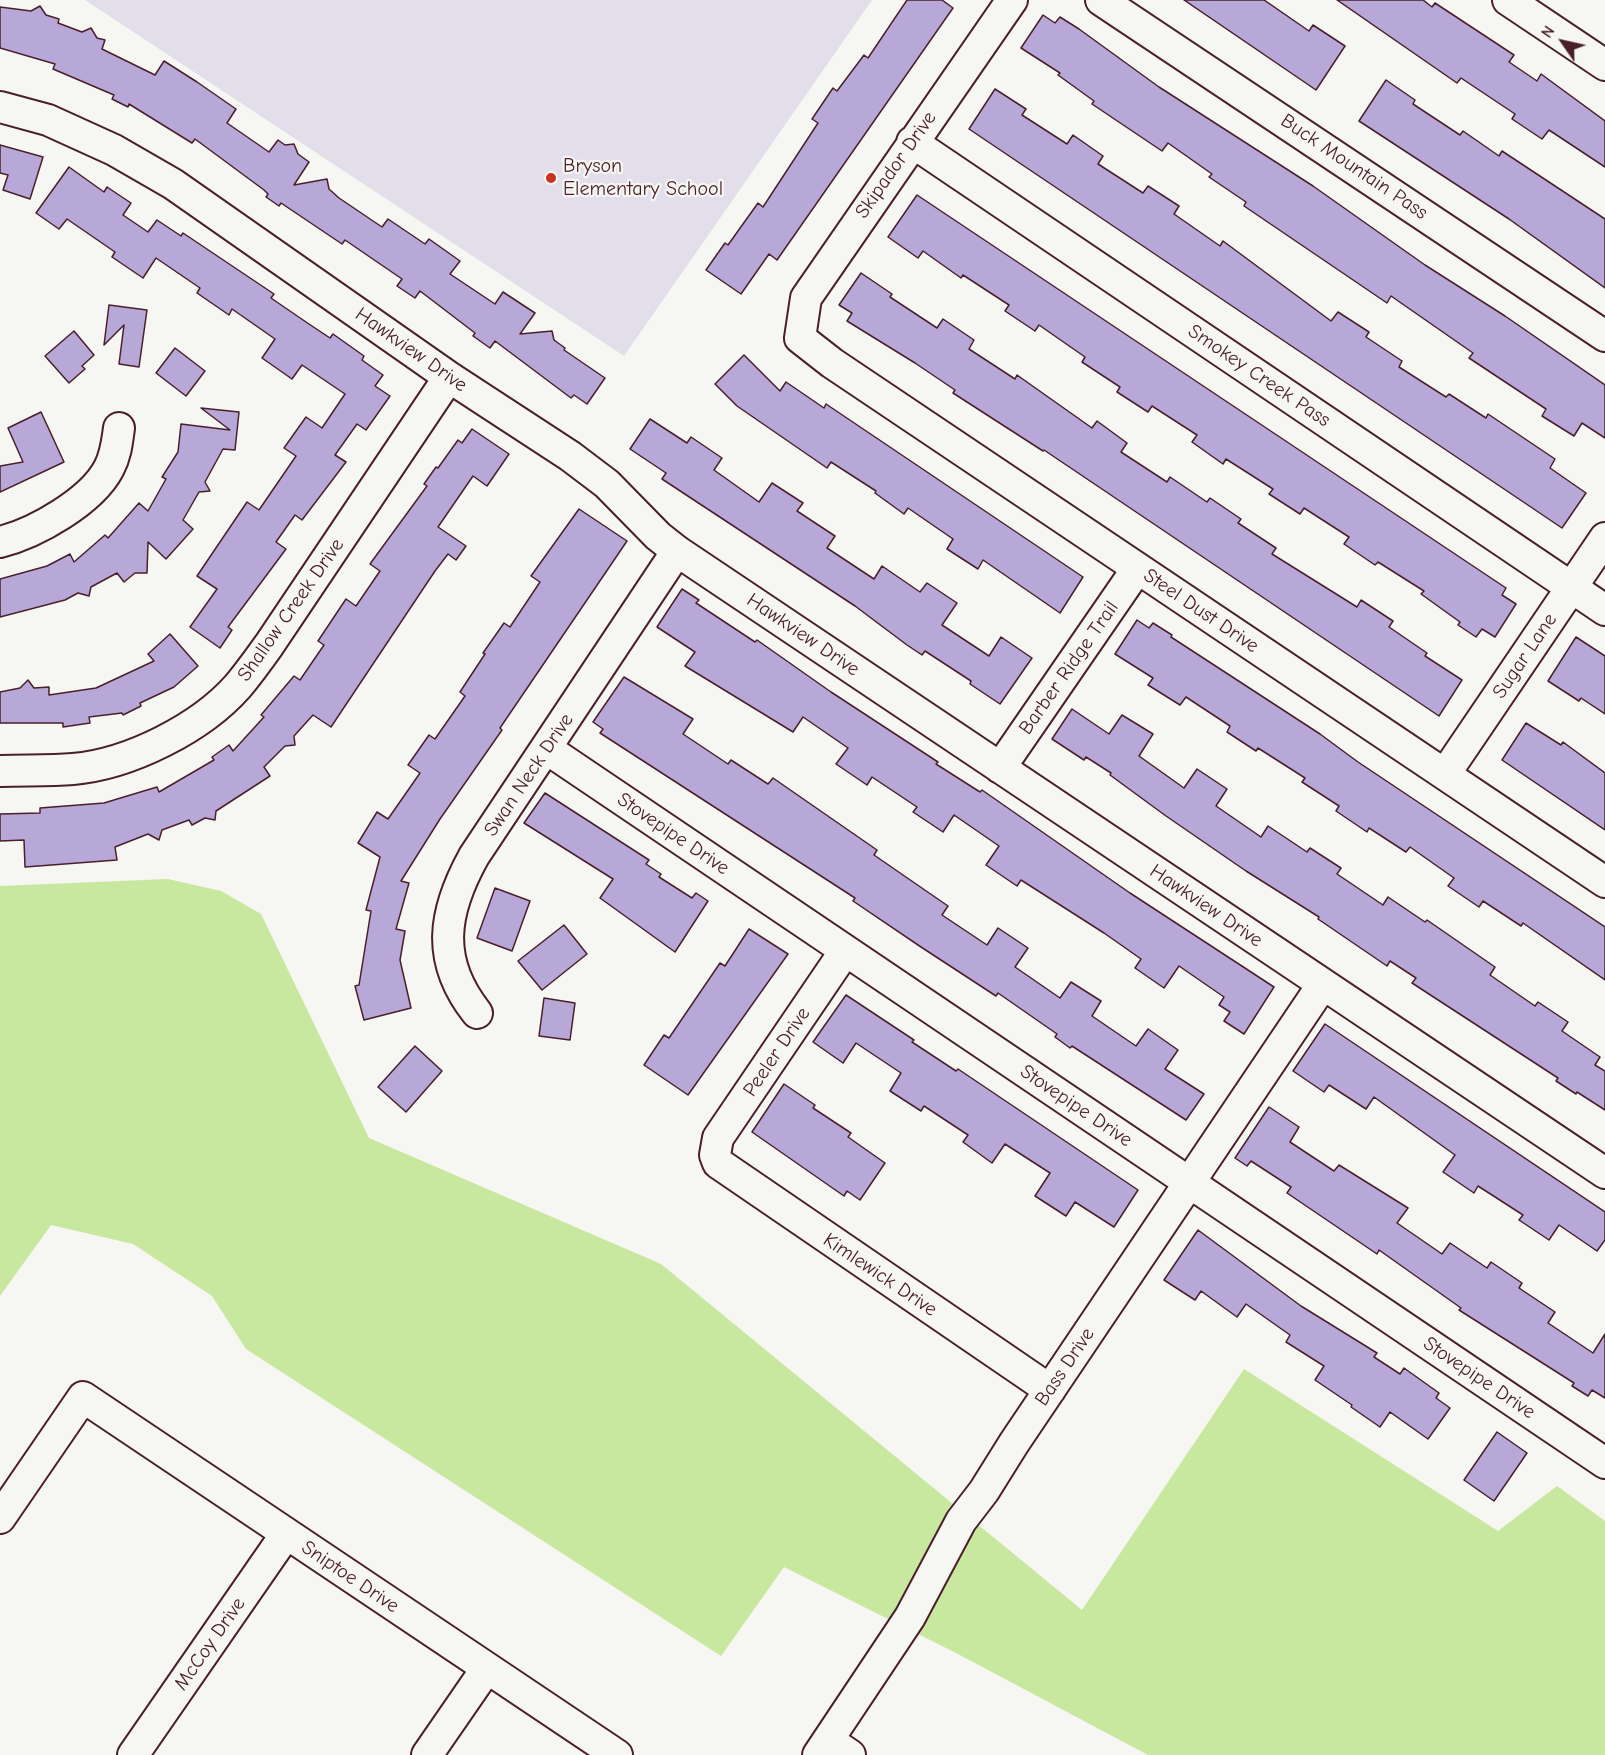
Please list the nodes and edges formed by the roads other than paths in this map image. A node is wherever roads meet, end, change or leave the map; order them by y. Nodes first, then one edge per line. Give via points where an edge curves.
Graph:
1 (1012, 0) edge
2 (1101, 0) edge
3 (1508, 0) edge
4 (1605, 65) edge
5 (0, 107) edge
6 (912, 142) junction
7 (1605, 336) edge
8 (800, 338) joint
9 (449, 377) junction
10 (119, 428) dead end
11 (1605, 538) edge
12 (0, 542) edge
13 (677, 551) junction
14 (1137, 569) junction
15 (1572, 588) junction
16 (1605, 610) edge
17 (547, 749) junction
18 (1000, 768) junction
19 (0, 771) edge
20 (1445, 774) junction
21 (1605, 882) edge
22 (845, 951) junction
23 (1323, 984) junction
24 (477, 1013) dead end
25 (715, 1155) joint
26 (1605, 1173) edge
27 (1189, 1183) junction
28 (1050, 1390) junction
29 (1605, 1463) edge
30 (0, 1518) edge
31 (286, 1534) junction
32 (487, 1668) junction
33 (832, 1750) edge
34 (133, 1755) edge
35 (427, 1755) edge
36 (617, 1755) edge

1 - 6 street, Skipador Drive
2 - 7 street, Buck Mountain Pass
3 - 4 street
5 - 9 street, Hawkview Drive via 48,120 114,150 173,184
6 - 8 street, Skipador Drive via 806,298
6 - 15 street, Smokey Creek Pass
8 - 14 street, Steel Dust Drive
9 - 13 street, Hawkview Drive via 607,484
9 - 19 street, Shallow Creek Drive via 238,687 203,717 164,742 120,758 76,769
10 - 12 street via 117,450 109,469 82,500 46,522
11 - 15 street, Sugar Lane
13 - 17 street, Swan Neck Drive
13 - 18 street, Hawkview Drive
14 - 18 street, Barber Ridge Trail
14 - 20 street, Steel Dust Drive
15 - 16 street, Smokey Creek Pass
15 - 20 street, Sugar Lane
17 - 22 street, Stovepipe Drive
17 - 24 street, Swan Neck Drive via 474,856 450,912 448,954 457,983
18 - 23 street, Hawkview Drive
20 - 21 street, Steel Dust Drive
22 - 25 street, Peeler Drive via 718,1138
22 - 27 street, Stovepipe Drive
23 - 26 street, Hawkview Drive
23 - 27 street, Bass Drive
25 - 28 street, Kimlewick Drive via 725,1169
27 - 28 street, Bass Drive
27 - 29 street, Stovepipe Drive
28 - 33 street, Bass Drive via 961,1521 914,1611
30 - 31 street, Sniptoe Drive via 83,1397
31 - 32 street, Sniptoe Drive
31 - 34 street, McCoy Drive
32 - 35 street
32 - 36 street, Sniptoe Drive

